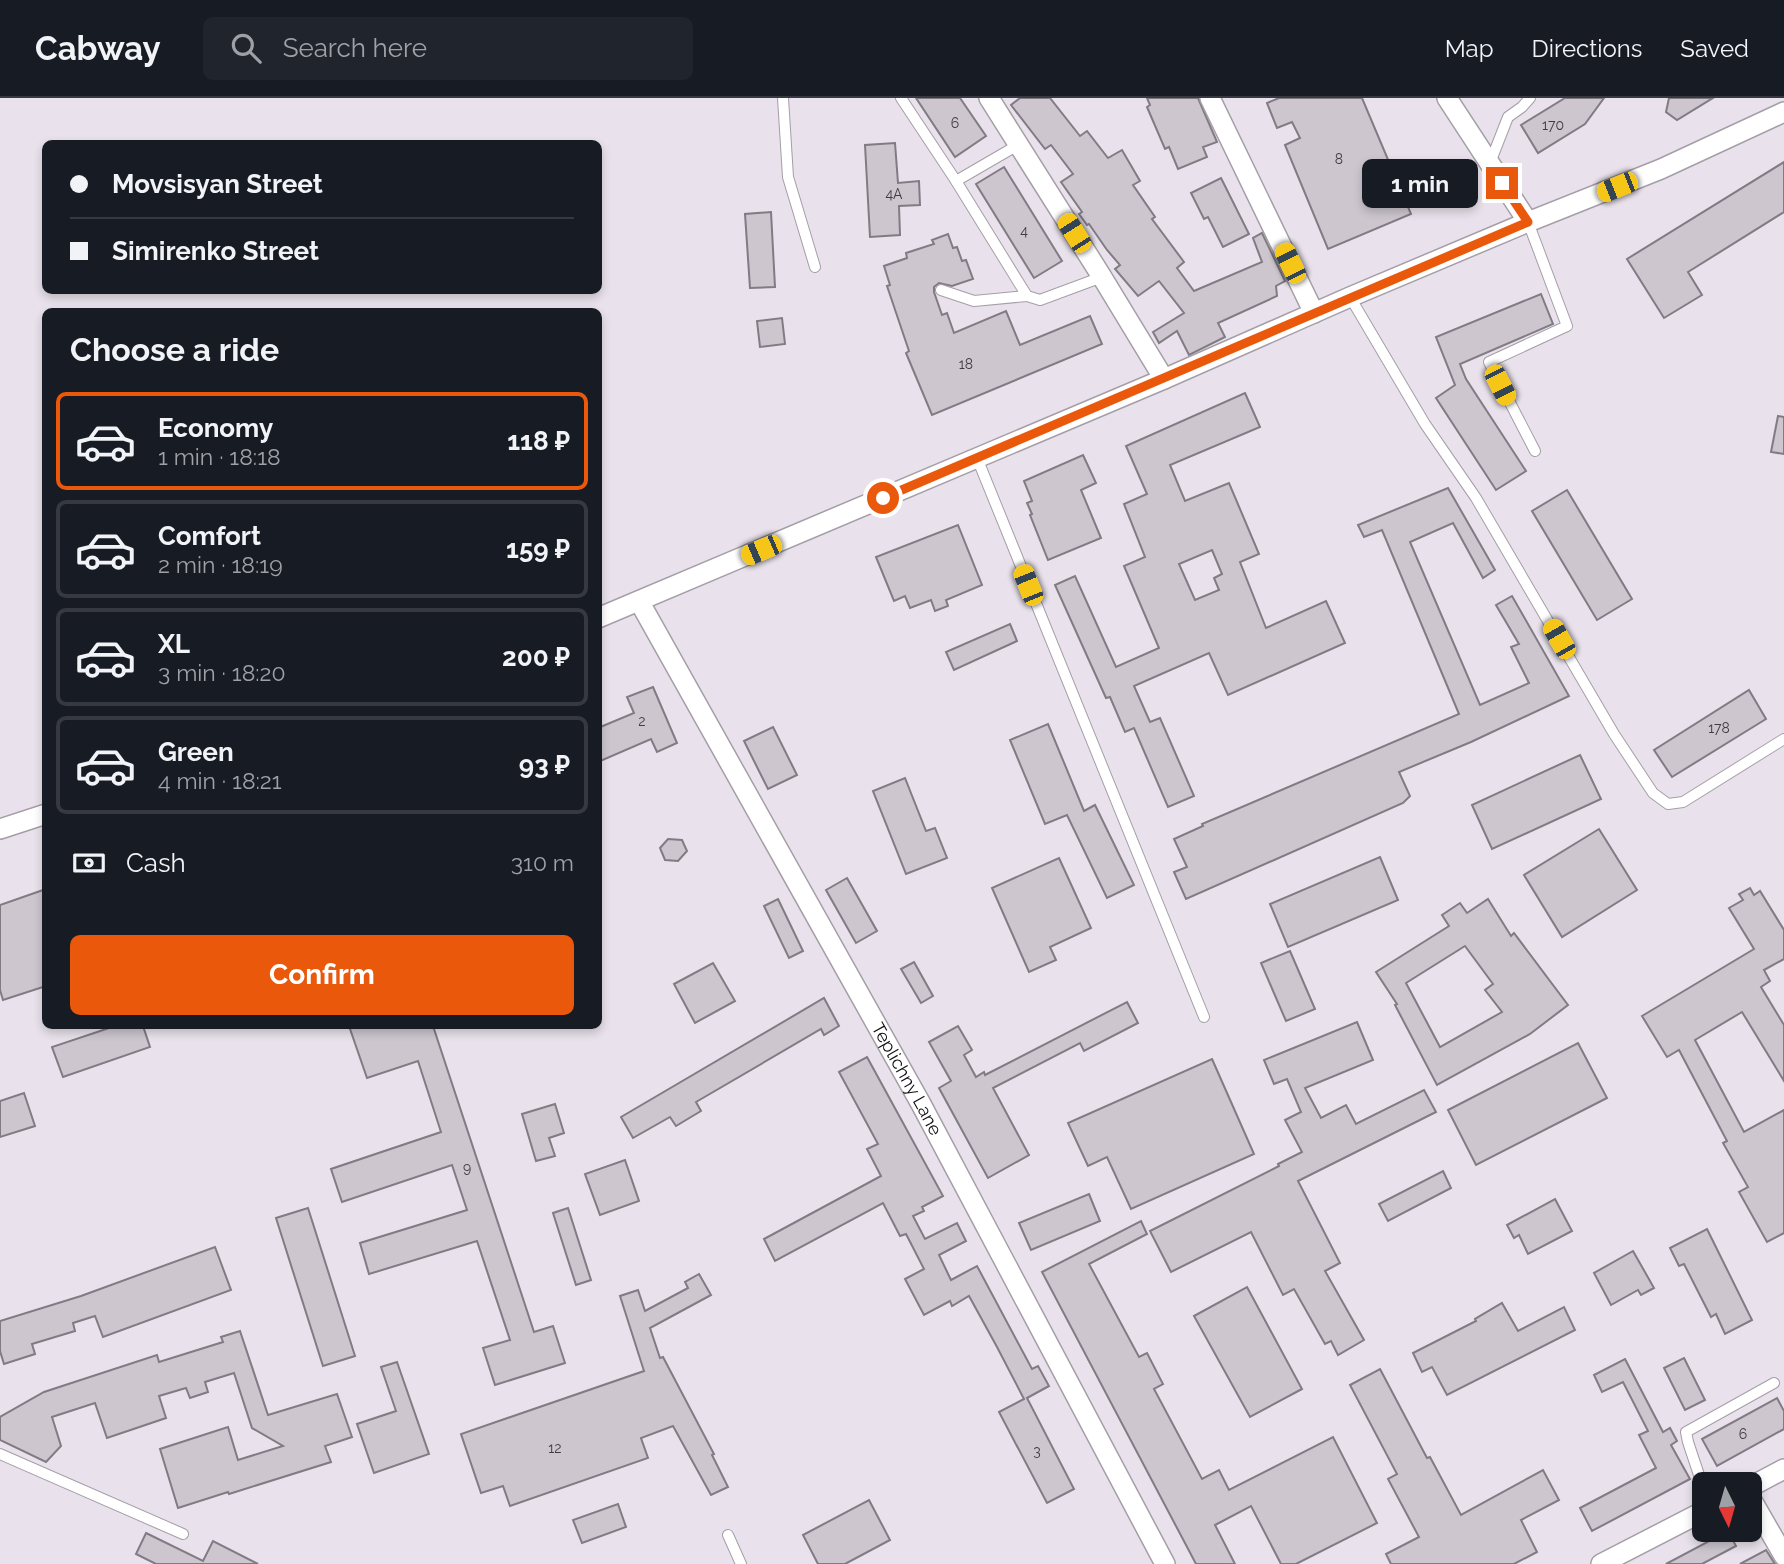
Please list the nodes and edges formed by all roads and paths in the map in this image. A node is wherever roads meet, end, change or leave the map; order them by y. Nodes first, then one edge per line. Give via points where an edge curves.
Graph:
1 (783, 98) edge
2 (901, 98) edge
3 (989, 98) edge
4 (1210, 98) edge
5 (1447, 98) edge
6 (1530, 98) edge
7 (1784, 112) edge
8 (1018, 145) junction
9 (1489, 163) junction
10 (956, 181) junction
11 (1528, 222) junction
12 (815, 267) dead end
13 (1102, 276) junction
14 (941, 290) dead end
15 (1027, 296) junction
16 (1350, 297) junction
17 (1314, 313) junction
18 (1164, 379) junction
19 (1535, 451) dead end
20 (977, 458) junction
21 (639, 601) junction
22 (602, 616) edge
23 (1784, 739) edge
24 (42, 815) edge
25 (0, 829) edge
26 (1204, 1017) dead end
27 (1774, 1383) dead end
28 (0, 1454) edge
29 (1784, 1469) edge
30 (1698, 1472) edge
31 (1762, 1481) edge
32 (1692, 1517) edge
33 (1762, 1518) edge
34 (183, 1535) dead end
35 (728, 1535) dead end
36 (1784, 1556) edge
37 (741, 1564) edge
38 (1165, 1564) edge
39 (1601, 1564) edge

1 - 12 lane via 788,177
2 - 10 lane
3 - 8 street
4 - 17 street
5 - 9 street
6 - 9 lane via 1507,117
7 - 11 street via 1661,169
8 - 10 lane
8 - 13 street
9 - 11 street
10 - 15 lane
11 - 16 street
11 - 19 lane via 1567,326 1489,362
13 - 15 lane via 1040,300
13 - 18 street
14 - 15 lane via 974,301
16 - 17 street
16 - 23 lane via 1653,793 1668,804 1683,802
17 - 18 street
18 - 20 street
20 - 21 street
20 - 26 lane
21 - 22 street
21 - 38 street, Teplichny Lane via 921,1104
24 - 25 street
27 - 30 lane via 1686,1432
28 - 34 lane
29 - 31 street
32 - 39 street
33 - 36 street
35 - 37 lane

